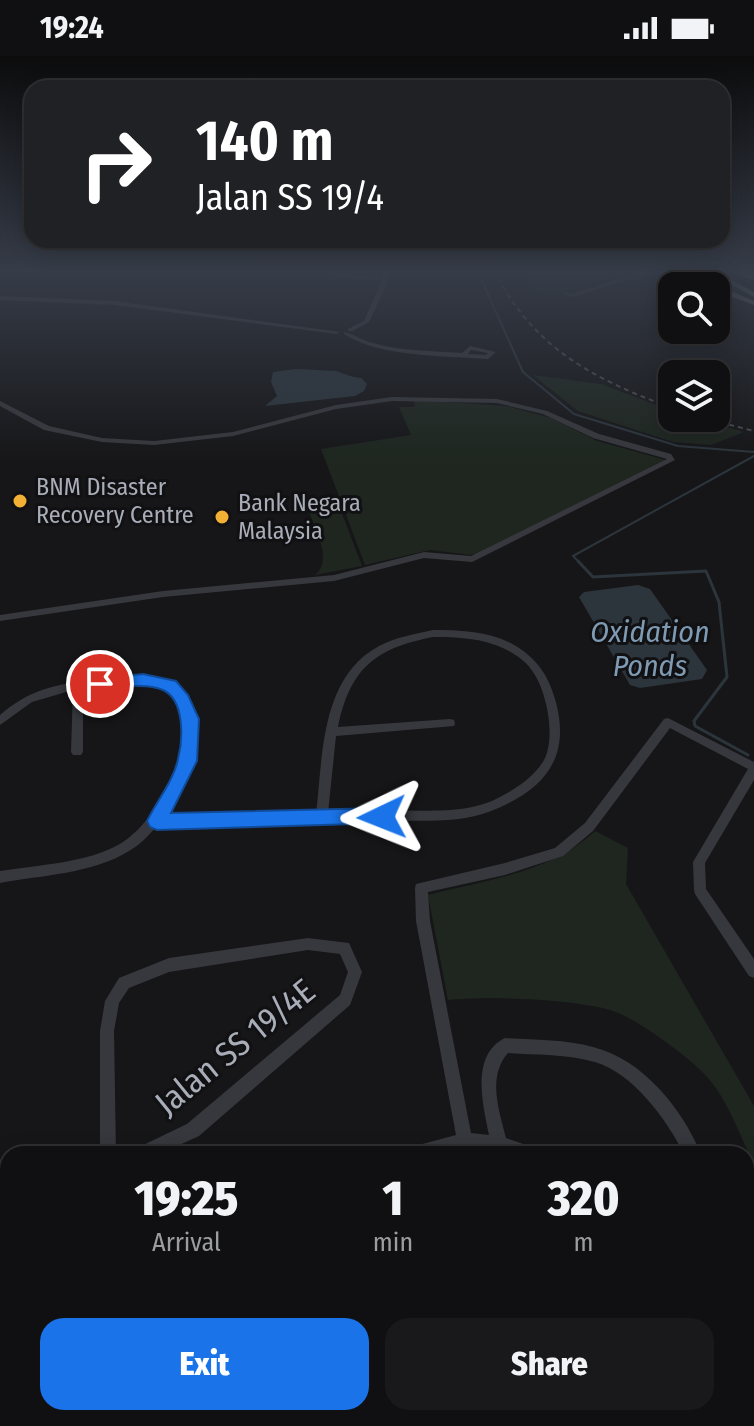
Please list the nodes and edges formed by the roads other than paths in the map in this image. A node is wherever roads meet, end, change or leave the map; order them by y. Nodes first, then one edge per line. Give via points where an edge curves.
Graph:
1 (352, 334) edge
2 (463, 356) dead end
3 (0, 403) edge
4 (0, 412) edge
5 (100, 442) junction
6 (0, 618) edge
7 (78, 687) junction
8 (0, 721) edge
9 (450, 723) dead end
10 (332, 732) junction
11 (77, 752) dead end
12 (754, 769) edge
13 (321, 819) junction
14 (157, 821) junction
15 (0, 877) edge
16 (754, 971) edge
17 (465, 1141) junction
18 (499, 1142) junction
19 (108, 1146) edge
20 (160, 1146) edge
21 (446, 1146) edge
22 (509, 1146) edge
23 (689, 1146) edge

1 - 2 street via 381,346
3 - 5 street via 47,428
4 - 5 street via 44,431
5 - 6 street via 160,448 400,400 466,399 545,412 596,436 671,460 472,559 424,555 334,578 163,594
7 - 8 street via 27,699
7 - 11 street
7 - 14 street via 143,680 170,686 182,700 190,719 187,761
9 - 10 street
10 - 13 street
10 - 13 street via 349,680 371,656 405,638 475,637 509,645 532,663 549,689 553,752 538,775 482,810
12 - 16 street via 699,862 698,874 700,890
12 - 17 street via 668,722 589,827 559,852 421,888
13 - 14 street
14 - 15 street via 125,848
17 - 18 street
17 - 21 street
18 - 22 street
18 - 23 street via 488,1074 494,1054 505,1045 609,1060 674,1117
19 - 20 street, Jalan SS 19/4E via 107,1031 112,1001 124,983 169,965 308,944 344,948 355,972 345,1000 193,1130

